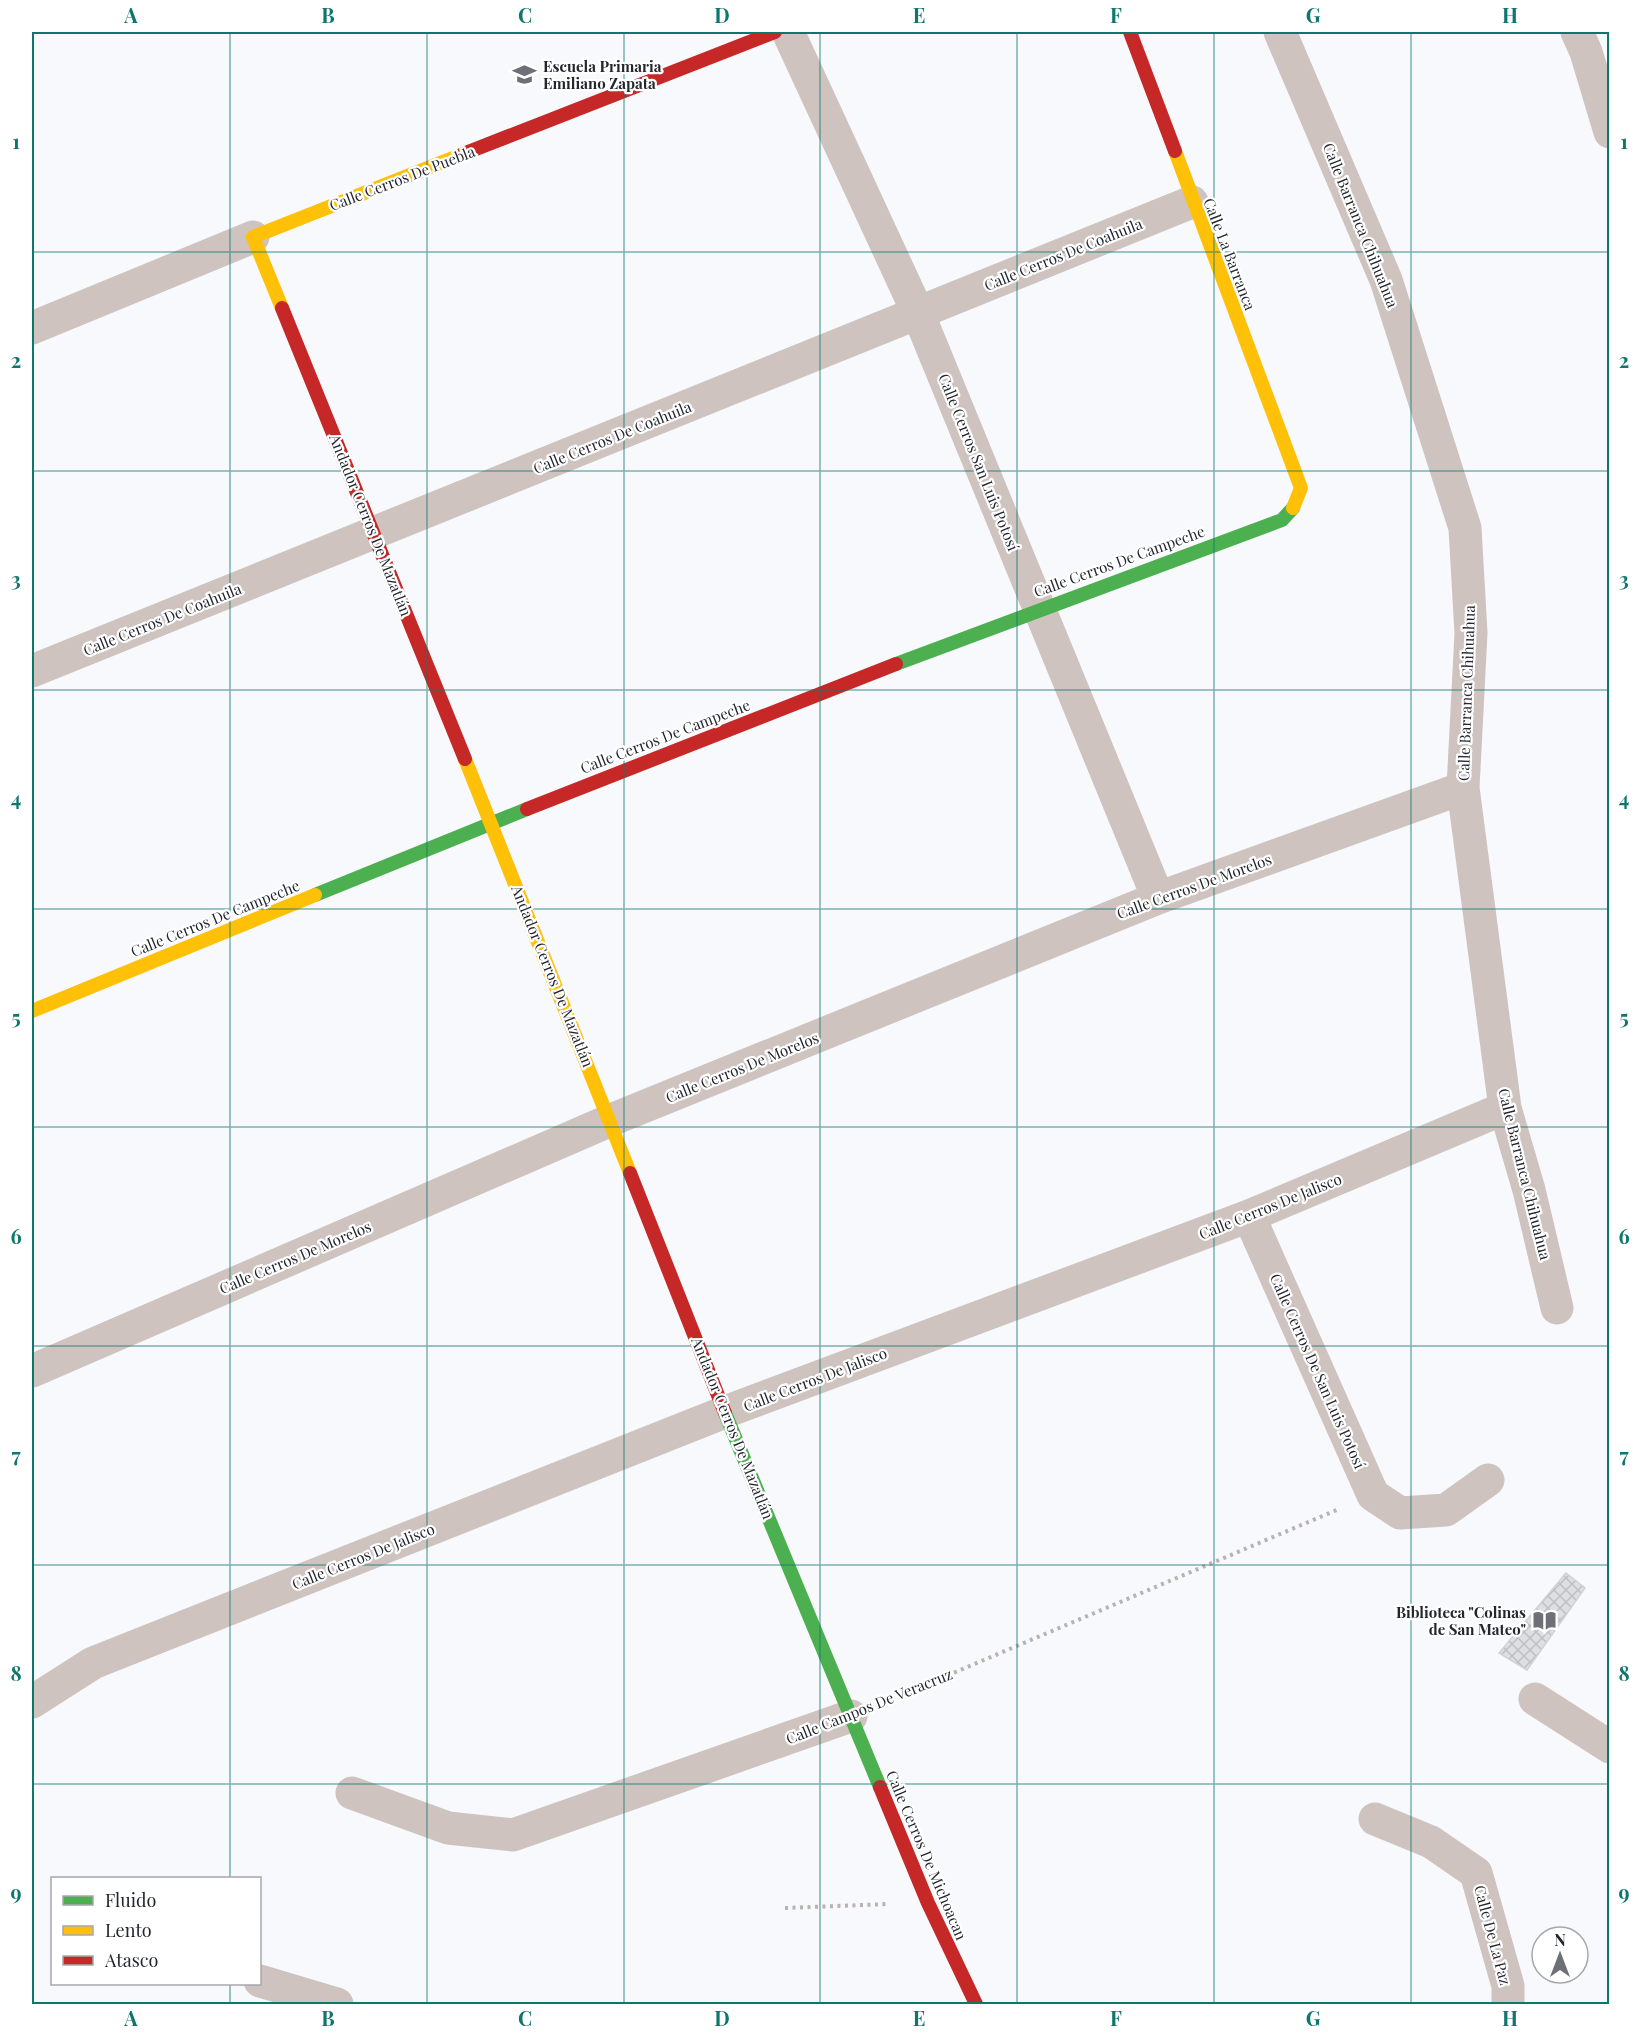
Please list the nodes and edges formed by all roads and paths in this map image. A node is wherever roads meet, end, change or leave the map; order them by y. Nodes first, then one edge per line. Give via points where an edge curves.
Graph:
1 (774, 32) edge
2 (788, 32) edge
3 (1130, 32) edge
4 (1280, 32) edge
5 (1577, 32) edge
6 (1610, 132) edge
7 (1192, 202) junction
8 (253, 237) junction
9 (918, 313) junction
10 (32, 328) edge
11 (1301, 488) joint
12 (375, 534) junction
13 (1039, 607) junction
14 (32, 671) edge
15 (1463, 788) junction
16 (491, 822) junction
17 (1158, 898) junction
18 (32, 1011) edge
19 (1505, 1108) junction
20 (610, 1120) junction
21 (1249, 1216) junction
22 (1557, 1308) dead end
23 (32, 1371) edge
24 (725, 1412) junction
25 (1488, 1480) dead end
26 (1373, 1495) junction
27 (1535, 1699) dead end
28 (32, 1702) edge
29 (851, 1716) junction
30 (1610, 1747) edge
31 (352, 1793) dead end
32 (1375, 1819) dead end
33 (928, 1903) junction
34 (785, 1908) dead end
35 (261, 1981) edge
36 (336, 2004) edge
37 (976, 2004) edge
38 (1508, 2004) edge

1 - 8 street, Calle Cerros De Puebla
2 - 9 street, Calle Cerros San Luis Potosí
3 - 7 street, Calle La Barranca
4 - 15 street, Calle Barranca Chihuahua via 1386,280 1465,528 1471,633
5 - 6 street
7 - 9 street, Calle Cerros De Coahuila
7 - 11 street, Calle La Barranca
8 - 10 street, Calle Cerros De Puebla
8 - 12 street, Andador Cerros De Mazatlán
9 - 12 street, Calle Cerros De Coahuila
9 - 13 street, Calle Cerros San Luis Potosí
11 - 13 street, Calle Cerros De Campeche via 1293,508 1282,520
12 - 14 street, Calle Cerros De Coahuila
12 - 16 street, Andador Cerros De Mazatlán
13 - 16 street, Calle Cerros De Campeche
13 - 17 street, Calle Cerros San Luis Potosí
15 - 17 street, Calle Cerros De Morelos
15 - 19 street, Calle Barranca Chihuahua
16 - 18 street, Calle Cerros De Campeche
16 - 20 street, Andador Cerros De Mazatlán
17 - 20 street, Calle Cerros De Morelos
19 - 21 street, Calle Cerros De Jalisco
19 - 22 street, Calle Barranca Chihuahua
20 - 23 street, Calle Cerros De Morelos
20 - 24 street, Andador Cerros De Mazatlán
21 - 24 street, Calle Cerros De Jalisco
21 - 26 street, Calle Cerros De San Luis Potosí
24 - 28 street, Calle Cerros De Jalisco via 93,1663
24 - 29 street, Andador Cerros De Mazatlán
25 - 26 street via 1446,1510 1400,1514
26 - 29 path, Calle Campos De Veracruz
27 - 30 street
29 - 31 street, Calle Campos De Veracruz via 513,1835 448,1828
29 - 33 street, Calle Cerros De Michoacan
32 - 38 street, Calle De La Paz via 1431,1842 1476,1873 1508,1986
33 - 34 path
33 - 37 street, Calle Cerros De Michoacan
35 - 36 street

